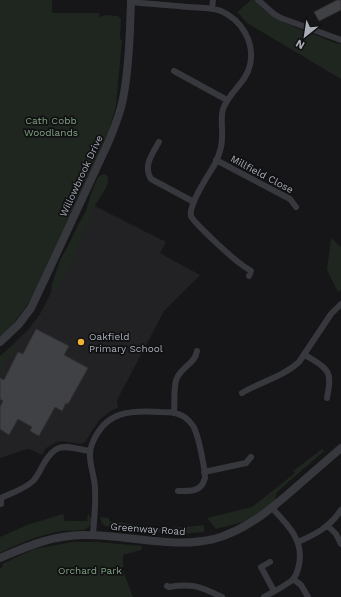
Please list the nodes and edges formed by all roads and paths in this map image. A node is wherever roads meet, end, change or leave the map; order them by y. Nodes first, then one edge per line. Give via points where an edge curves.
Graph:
1 (213, 0) edge
2 (258, 0) edge
3 (131, 1) edge
4 (212, 9) junction
5 (341, 40) edge
6 (174, 71) dead end
7 (227, 100) junction
8 (158, 142) dead end
9 (216, 160) junction
10 (194, 202) junction
11 (296, 207) dead end
12 (249, 276) dead end
13 (341, 304) edge
14 (0, 342) edge
15 (197, 350) dead end
16 (304, 354) junction
17 (242, 393) dead end
18 (327, 398) dead end
19 (174, 413) junction
20 (341, 448) edge
21 (90, 451) junction
22 (251, 457) dead end
23 (204, 472) junction
24 (178, 491) dead end
25 (1, 504) dead end
26 (272, 508) junction
27 (341, 510) edge
28 (328, 526) junction
29 (93, 535) junction
30 (298, 542) junction
31 (341, 544) edge
32 (0, 558) edge
33 (270, 562) dead end
34 (293, 579) junction
35 (167, 586) dead end
36 (274, 591) junction
37 (221, 597) edge
38 (264, 597) edge
39 (308, 597) edge

1 - 4 street
2 - 5 street via 274,14
3 - 4 street
3 - 14 street, Willowbrook Drive via 125,85 116,123 36,297 19,324
4 - 7 street via 236,21 247,37 250,48 251,60 248,71 242,83
6 - 7 street
7 - 9 street via 221,115 221,148
8 - 10 street via 148,162 148,175
9 - 10 street
9 - 11 street, Millfield Close via 290,199
10 - 12 street via 190,214 193,219 240,264 251,270
13 - 16 street via 331,314
15 - 19 street via 196,357 176,380
16 - 17 street via 299,362 286,372
16 - 18 street via 328,374 330,378
19 - 21 street via 142,411 120,414 101,429
19 - 23 street via 187,419 195,430
20 - 26 street, Greenway Road
21 - 25 street via 57,448 52,451 34,480 1,498
21 - 29 street via 96,491
22 - 23 street via 246,463
23 - 24 street via 201,487 196,490
26 - 29 street, Greenway Road via 239,530 213,539 160,541
26 - 30 street
27 - 28 street
28 - 30 street
28 - 31 street
29 - 32 street, Greenway Road via 73,535 48,540
30 - 34 street via 301,556
33 - 36 street via 261,567
34 - 36 street
34 - 39 street via 301,585
35 - 37 street via 198,586
36 - 38 street

